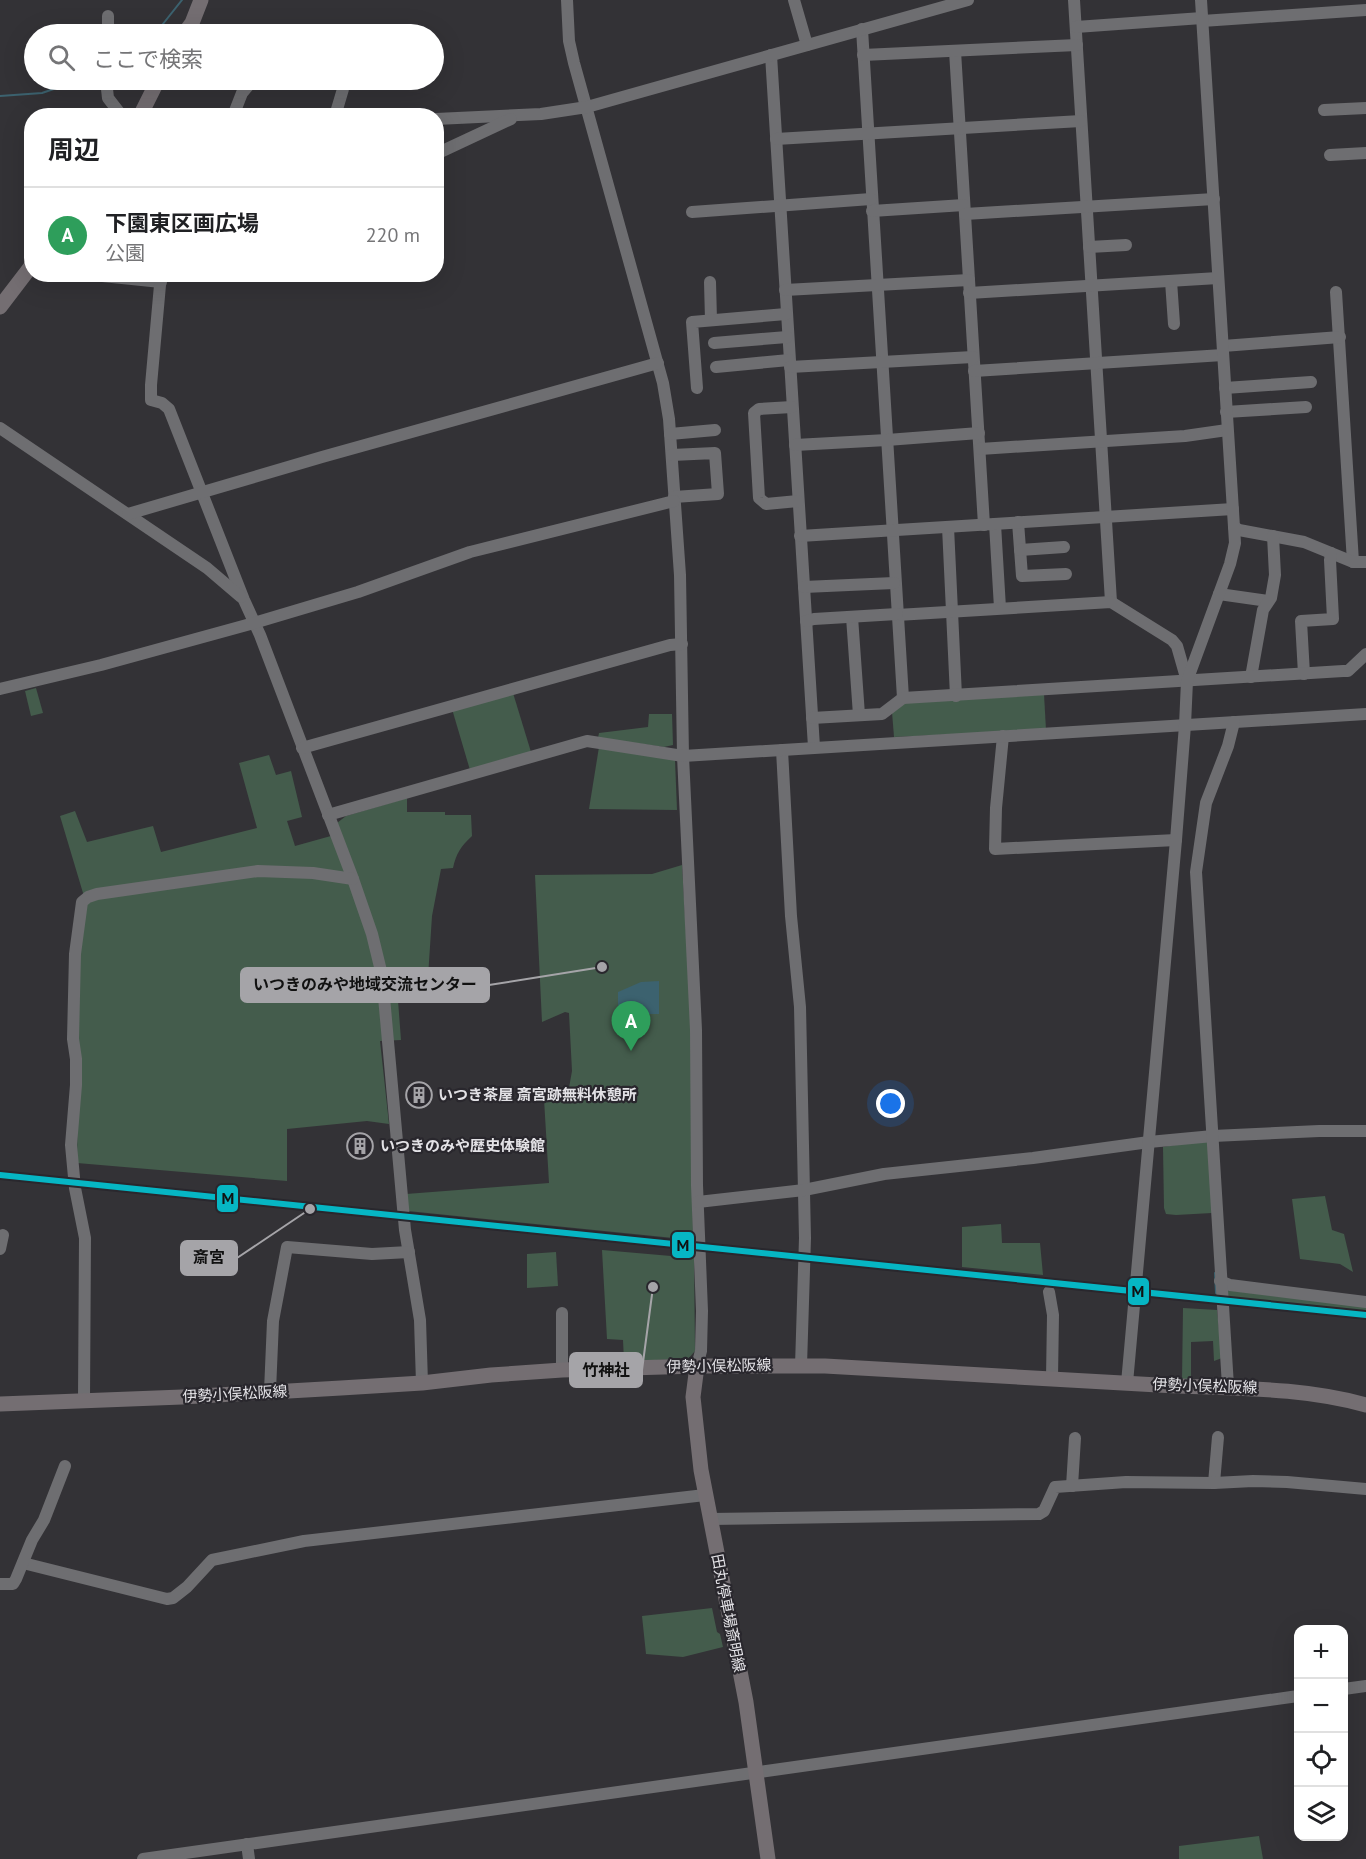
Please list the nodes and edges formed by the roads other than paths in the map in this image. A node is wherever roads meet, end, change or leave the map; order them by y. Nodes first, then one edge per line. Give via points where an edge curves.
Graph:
1 (201, 0) edge
2 (567, 0) edge
3 (794, 0) edge
4 (968, 0) edge
5 (1074, 0) edge
6 (1201, 0) edge
7 (1366, 10) edge
8 (108, 16) dead end
9 (1202, 20) junction
10 (108, 24) edge
11 (191, 24) edge
12 (1076, 27) junction
13 (862, 29) junction
14 (807, 45) junction
15 (1077, 45) junction
16 (955, 51) junction
17 (771, 55) junction
18 (863, 55) junction
19 (106, 90) edge
20 (153, 90) edge
21 (244, 90) edge
22 (342, 90) edge
23 (587, 107) junction
24 (116, 108) edge
25 (144, 108) edge
26 (236, 108) edge
27 (337, 108) edge
28 (1366, 108) edge
29 (1324, 110) dead end
30 (514, 116) junction
31 (444, 118) edge
32 (1081, 121) junction
33 (960, 128) junction
34 (867, 134) junction
35 (776, 139) junction
36 (444, 150) edge
37 (1366, 153) edge
38 (1330, 155) dead end
39 (1214, 199) junction
40 (872, 205) junction
41 (780, 206) junction
42 (1086, 206) junction
43 (964, 210) junction
44 (692, 212) dead end
45 (1126, 245) dead end
46 (1089, 247) junction
47 (24, 277) edge
48 (1218, 278) junction
49 (969, 280) junction
50 (1172, 281) junction
51 (161, 282) edge
52 (710, 282) dead end
53 (877, 285) junction
54 (1091, 286) junction
55 (785, 290) junction
56 (1336, 292) dead end
57 (969, 293) junction
58 (0, 307) edge
59 (786, 314) junction
60 (711, 320) junction
61 (1174, 324) dead end
62 (787, 337) junction
63 (1340, 337) junction
64 (714, 343) dead end
65 (1223, 350) junction
66 (974, 357) junction
67 (882, 362) junction
68 (658, 363) junction
69 (1096, 363) junction
70 (790, 364) junction
71 (716, 367) dead end
72 (974, 371) junction
73 (1311, 382) dead end
74 (697, 388) dead end
75 (1225, 388) junction
76 (792, 406) junction
77 (1306, 407) dead end
78 (1226, 412) junction
79 (0, 428) edge
80 (715, 430) dead end
81 (1227, 430) junction
82 (979, 433) junction
83 (670, 434) junction
84 (887, 440) junction
85 (1101, 441) junction
86 (795, 445) junction
87 (980, 449) junction
88 (672, 455) junction
89 (201, 492) junction
90 (674, 499) junction
91 (798, 501) junction
92 (1233, 509) junction
93 (128, 514) junction
94 (1105, 518) junction
95 (1018, 522) junction
96 (989, 524) junction
97 (1234, 526) junction
98 (948, 527) junction
99 (892, 531) junction
100 (800, 536) junction
101 (1273, 536) junction
102 (1064, 547) dead end
103 (1020, 550) junction
104 (1331, 553) junction
105 (1366, 561) edge
106 (1353, 562) junction
107 (1066, 574) dead end
108 (894, 583) junction
109 (804, 587) junction
110 (1219, 594) junction
111 (244, 600) junction
112 (1268, 601) junction
113 (1111, 602) junction
114 (1000, 608) junction
115 (951, 612) junction
116 (897, 614) junction
117 (852, 617) junction
118 (806, 621) junction
119 (254, 623) junction
120 (682, 644) junction
121 (1366, 654) edge
122 (1304, 674) junction
123 (1251, 677) junction
124 (1187, 681) junction
125 (0, 689) edge
126 (956, 696) junction
127 (903, 698) junction
128 (1366, 714) edge
129 (859, 715) junction
130 (812, 718) junction
131 (1234, 722) junction
132 (1185, 725) junction
133 (1003, 736) junction
134 (814, 747) junction
135 (302, 748) junction
136 (782, 750) junction
137 (683, 756) junction
138 (328, 815) junction
139 (1176, 840) junction
140 (353, 879) junction
141 (1366, 1131) edge
142 (1213, 1136) junction
143 (1149, 1142) junction
144 (804, 1190) junction
145 (698, 1202) junction
146 (3, 1235) dead end
147 (0, 1249) edge
148 (409, 1252) junction
149 (1220, 1281) junction
150 (1049, 1292) dead end
151 (1366, 1302) edge
152 (562, 1313) dead end
153 (697, 1366) junction
154 (801, 1366) junction
155 (562, 1370) junction
156 (1052, 1378) junction
157 (422, 1383) junction
158 (1127, 1383) junction
159 (1227, 1386) junction
160 (270, 1391) junction
161 (84, 1400) junction
162 (0, 1404) edge
163 (1366, 1405) edge
164 (1218, 1437) dead end
165 (1075, 1438) dead end
166 (65, 1466) dead end
167 (1214, 1483) junction
168 (1072, 1486) junction
169 (1366, 1489) edge
170 (705, 1496) junction
171 (710, 1519) junction
172 (22, 1563) junction
173 (0, 1584) edge
174 (1366, 1686) edge
175 (1348, 1688) edge
176 (1294, 1697) edge
177 (757, 1772) junction
178 (247, 1844) junction
179 (142, 1859) edge
180 (249, 1859) edge
181 (768, 1859) edge

1 - 11 main road
2 - 23 street via 569,41
3 - 14 street
4 - 13 street
5 - 12 street
6 - 9 street
7 - 9 street
8 - 10 street
9 - 12 street
9 - 39 street
12 - 15 street
13 - 14 street
13 - 18 street
14 - 17 street
15 - 16 street
15 - 32 street
16 - 18 street
16 - 33 street
17 - 23 street
17 - 35 street
18 - 34 street
19 - 24 street
20 - 25 main road
21 - 26 street
22 - 27 street
23 - 30 street
23 - 68 street
28 - 29 street
30 - 31 street
30 - 36 street
32 - 33 street
32 - 42 street
33 - 34 street
33 - 43 street
34 - 35 street
34 - 40 street
35 - 41 street
37 - 38 street
39 - 42 street
39 - 48 street
40 - 41 street
40 - 43 street
40 - 53 street
41 - 44 street
41 - 55 street
42 - 43 street
42 - 46 street
43 - 49 street
45 - 46 street
46 - 54 street
47 - 58 main road
48 - 50 street
48 - 65 street
49 - 53 street
49 - 57 street
50 - 54 street
50 - 61 street
51 - 89 street via 150,396 169,409
52 - 60 street
53 - 55 street
53 - 67 street
54 - 57 street
54 - 69 street
55 - 59 street
56 - 63 street
57 - 66 street
59 - 60 street
59 - 62 street
60 - 74 street via 692,322
62 - 64 street
62 - 70 street
63 - 65 street
63 - 106 street
65 - 69 street
65 - 75 street
66 - 67 street
66 - 72 street
67 - 70 street
67 - 84 street
68 - 83 street
68 - 89 street
69 - 72 street
69 - 85 street
70 - 71 street
70 - 76 street
72 - 82 street
73 - 75 street
75 - 78 street
76 - 86 street
76 - 91 street via 759,408 754,413 759,498 766,504
77 - 78 street
78 - 81 street
79 - 93 street
80 - 83 street
81 - 85 street
81 - 92 street
82 - 84 street
82 - 87 street
83 - 88 street
84 - 86 street
84 - 99 street
85 - 87 street
85 - 94 street
86 - 91 street
87 - 96 street
88 - 90 street
88 - 90 street via 715,453 718,494
89 - 93 street
89 - 111 street
90 - 119 street via 470,552 358,592
90 - 120 street
91 - 100 street
92 - 94 street
92 - 97 street
93 - 111 street via 207,568
94 - 95 street
94 - 113 street
95 - 96 street
95 - 103 street
96 - 98 street
96 - 114 street
97 - 101 street
97 - 110 street via 1234,551
98 - 99 street
98 - 115 street
99 - 100 street
99 - 108 street
100 - 109 street
101 - 104 street
101 - 112 street via 1275,575
102 - 103 street
103 - 107 street via 1022,576
104 - 106 street
104 - 122 street via 1333,619 1301,621
105 - 106 street
108 - 109 street
108 - 116 street
109 - 118 street
110 - 112 street
110 - 124 street
111 - 119 street
112 - 123 street
113 - 114 street
113 - 124 street via 1172,640
114 - 115 street
115 - 116 street
115 - 126 street
116 - 117 street
116 - 127 street
117 - 118 street
117 - 129 street
118 - 130 street
119 - 125 street
119 - 135 street
120 - 135 street
120 - 137 street
121 - 122 street via 1348,670
122 - 123 street
123 - 124 street
124 - 126 street
124 - 132 street
126 - 127 street
127 - 129 street via 882,714
128 - 131 street
129 - 130 street
130 - 134 street
131 - 132 street
131 - 142 street via 1206,803 1196,866
132 - 133 street
132 - 139 street
133 - 134 street
133 - 139 street via 995,849
134 - 136 street
135 - 138 street
136 - 137 street
136 - 144 street via 800,1007
137 - 138 street via 587,741
137 - 145 street via 696,1030
138 - 140 street
139 - 143 street
140 - 148 street via 382,975
140 - 161 street via 258,871 97,894 82,902 75,954 76,1085 71,1145 85,1238
141 - 142 street
142 - 143 street
142 - 149 street
143 - 144 street via 884,1174
143 - 158 street
144 - 145 street
144 - 154 street
145 - 153 street via 702,1320
146 - 147 street
148 - 157 street via 420,1320
148 - 160 street via 372,1254 287,1247 273,1321
149 - 151 street
149 - 159 street
150 - 156 street via 1053,1315
152 - 155 street
153 - 154 main road, 伊勢小俣松阪線
153 - 155 main road, 伊勢小俣松阪線
153 - 170 main road, 田丸停車場斎明線 via 693,1397
154 - 156 main road, 伊勢小俣松阪線
155 - 157 main road, 伊勢小俣松阪線
156 - 158 main road, 伊勢小俣松阪線
157 - 160 main road, 伊勢小俣松阪線
158 - 159 main road, 伊勢小俣松阪線
159 - 163 main road, 伊勢小俣松阪線 via 1299,1392
160 - 161 main road, 伊勢小俣松阪線
161 - 162 main road, 伊勢小俣松阪線
164 - 167 street
165 - 168 street
166 - 172 street
167 - 168 street
167 - 169 street via 1287,1482
168 - 171 street via 1055,1487 1039,1514
170 - 171 main road, 田丸停車場斎明線
170 - 172 street via 293,1543 212,1560 187,1587 167,1599
171 - 177 main road, 田丸停車場斎明線
172 - 173 street via 13,1584
174 - 175 street
176 - 177 street
177 - 178 street
177 - 181 main road, 田丸停車場斎明線
178 - 179 street
178 - 180 street

